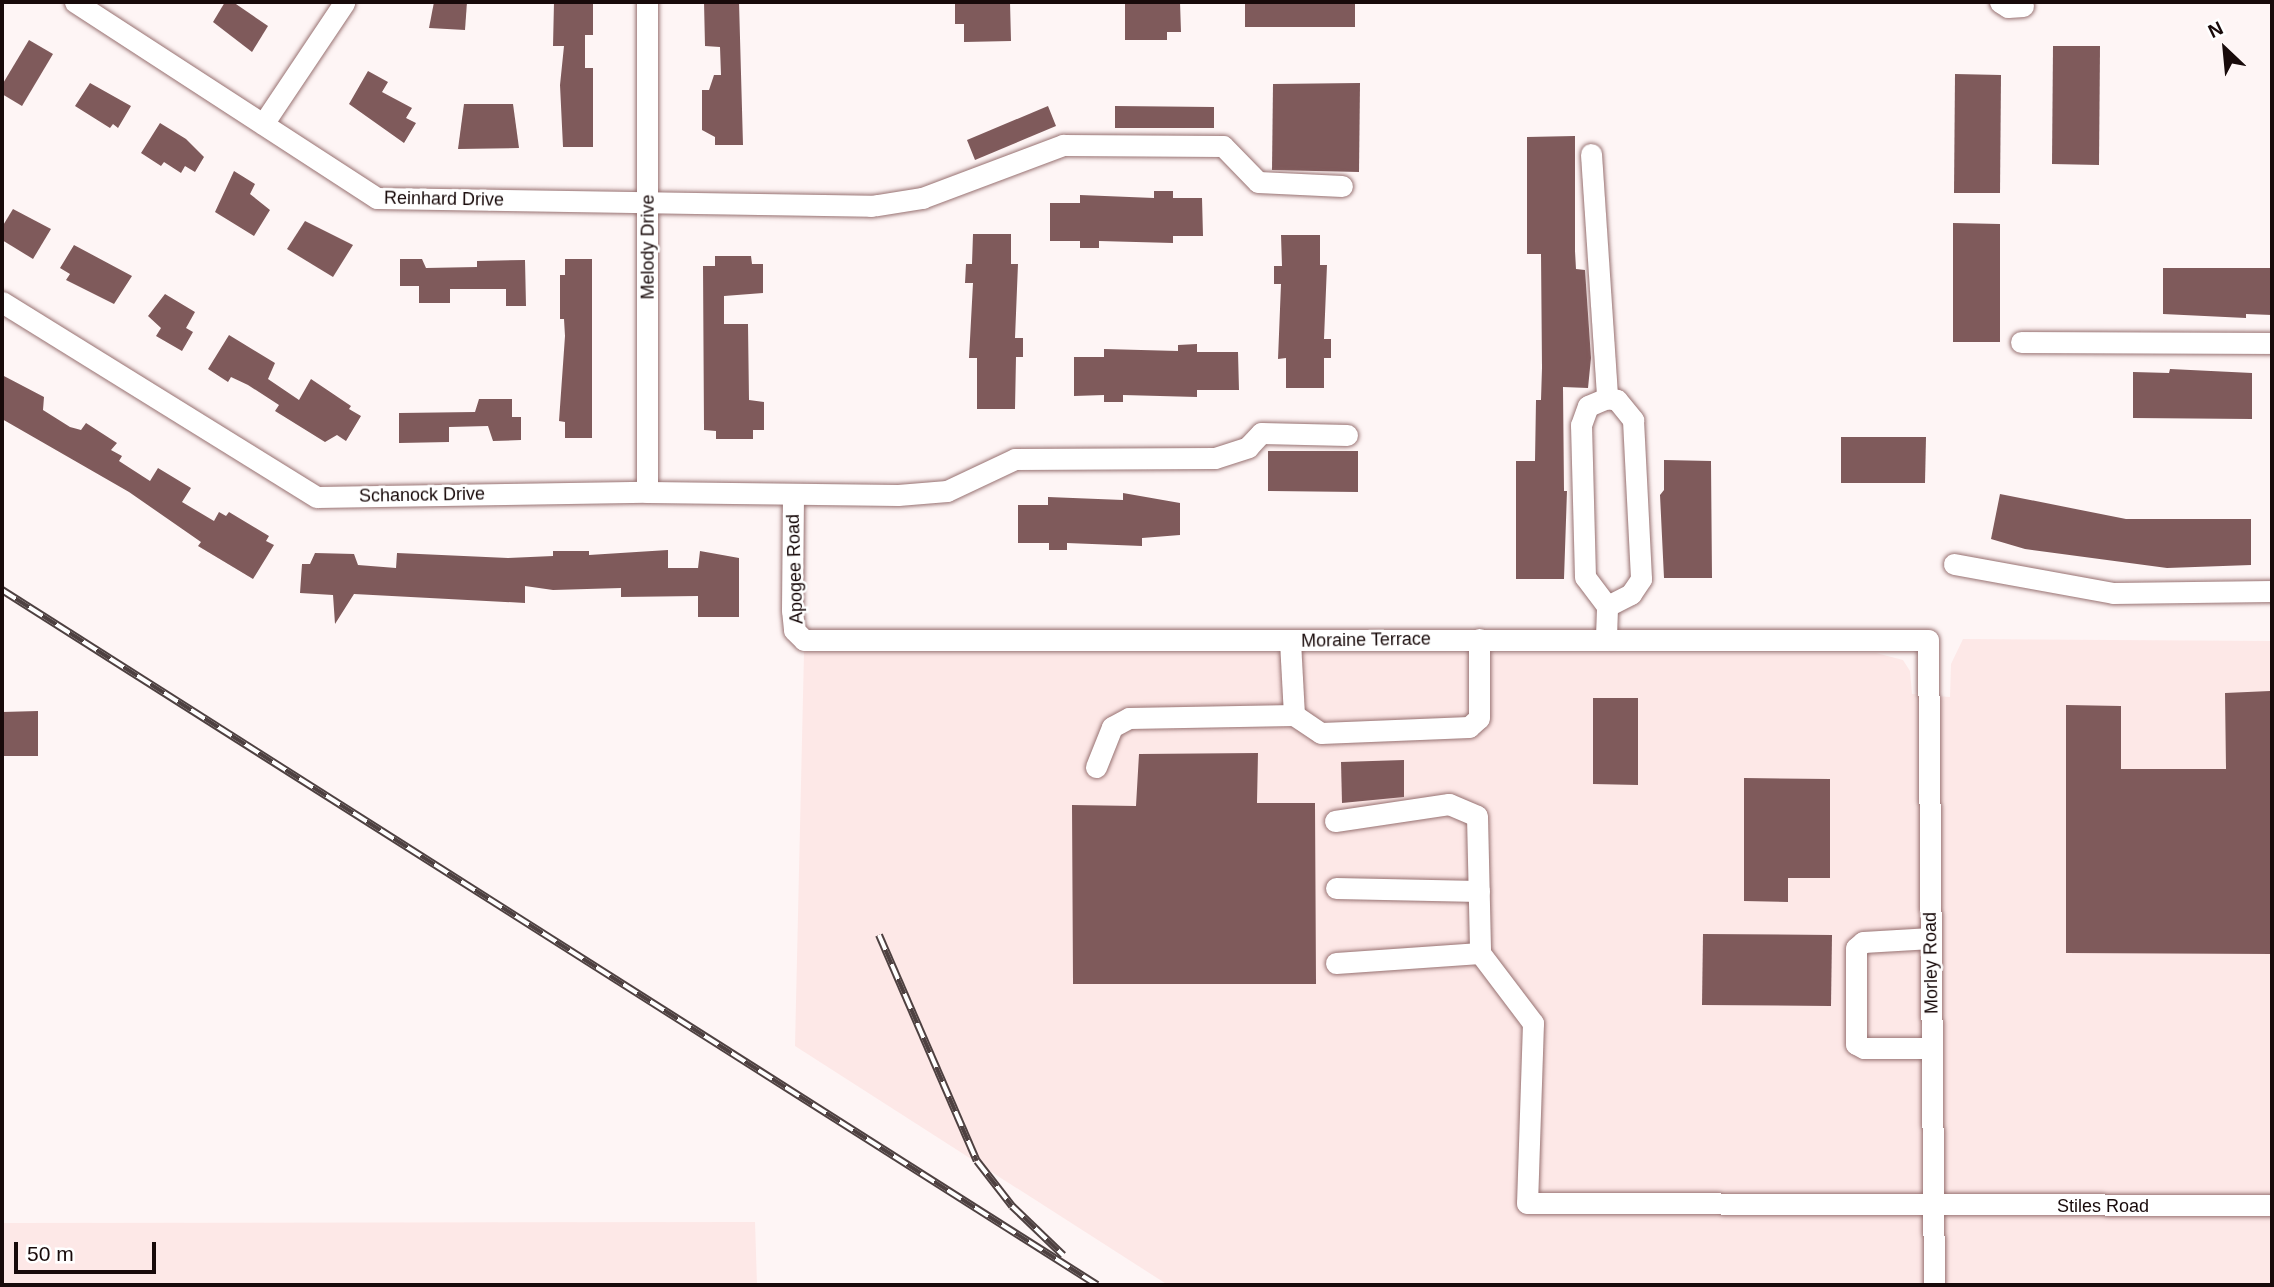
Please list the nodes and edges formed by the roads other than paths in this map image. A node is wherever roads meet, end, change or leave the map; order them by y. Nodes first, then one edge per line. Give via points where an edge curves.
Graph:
1 (75, 2) edge
2 (646, 2) edge
3 (2000, 2) edge
4 (344, 4) dead end
5 (2023, 6) dead end
6 (263, 124) junction
7 (1591, 154) dead end
8 (1342, 186) dead end
9 (648, 202) junction
10 (2, 302) edge
11 (2021, 342) dead end
12 (2272, 343) edge
13 (1606, 398) junction
14 (1347, 435) dead end
15 (647, 492) junction
16 (793, 495) junction
17 (1954, 564) dead end
18 (2272, 591) edge
19 (1608, 606) junction
20 (1606, 637) junction
21 (1479, 639) junction
22 (804, 640) joint
23 (1928, 640) joint
24 (1290, 641) junction
25 (1294, 715) junction
26 (1096, 767) dead end
27 (1335, 821) dead end
28 (1336, 888) dead end
29 (1479, 891) junction
30 (1931, 938) junction
31 (1480, 953) junction
32 (1336, 963) dead end
33 (1932, 1048) junction
34 (2272, 1205) edge
35 (1934, 1206) junction
36 (1934, 1285) edge

1 - 6 street, Reinhard Drive
2 - 9 street, Melody Drive
3 - 5 street via 2008,7
4 - 6 street
6 - 9 street, Reinhard Drive via 377,198
7 - 13 street
8 - 9 street, Reinhard Drive via 1258,182 1223,146 1063,145 922,198 871,206
9 - 15 street, Melody Drive
10 - 15 street, Schanock Drive via 317,497
11 - 12 street
13 - 19 street via 1588,406 1581,425 1585,577
13 - 19 street via 1617,400 1633,420 1641,579 1631,594
14 - 16 street, Schanock Drive via 1261,433 1248,447 1215,458 1015,459 947,491
15 - 16 street, Schanock Drive
16 - 22 street, Apogee Road via 793,620 794,630
17 - 18 street via 2113,593
19 - 20 street
20 - 21 street, Moraine Terrace
20 - 23 street, Moraine Terrace
21 - 24 street, Moraine Terrace
21 - 25 street via 1479,718 1469,727 1321,733
22 - 24 street, Moraine Terrace
23 - 30 street, Morley Road
24 - 25 street
25 - 26 street via 1129,718 1112,727
27 - 29 street via 1450,804 1477,816
28 - 29 street
29 - 31 street
30 - 33 street, Morley Road
30 - 33 street via 1863,942 1856,948 1856,1044
31 - 32 street
31 - 35 street, Stiles Road via 1533,1023 1527,1203
33 - 35 street, Morley Road
34 - 35 street, Stiles Road
35 - 36 street, Morley Road

